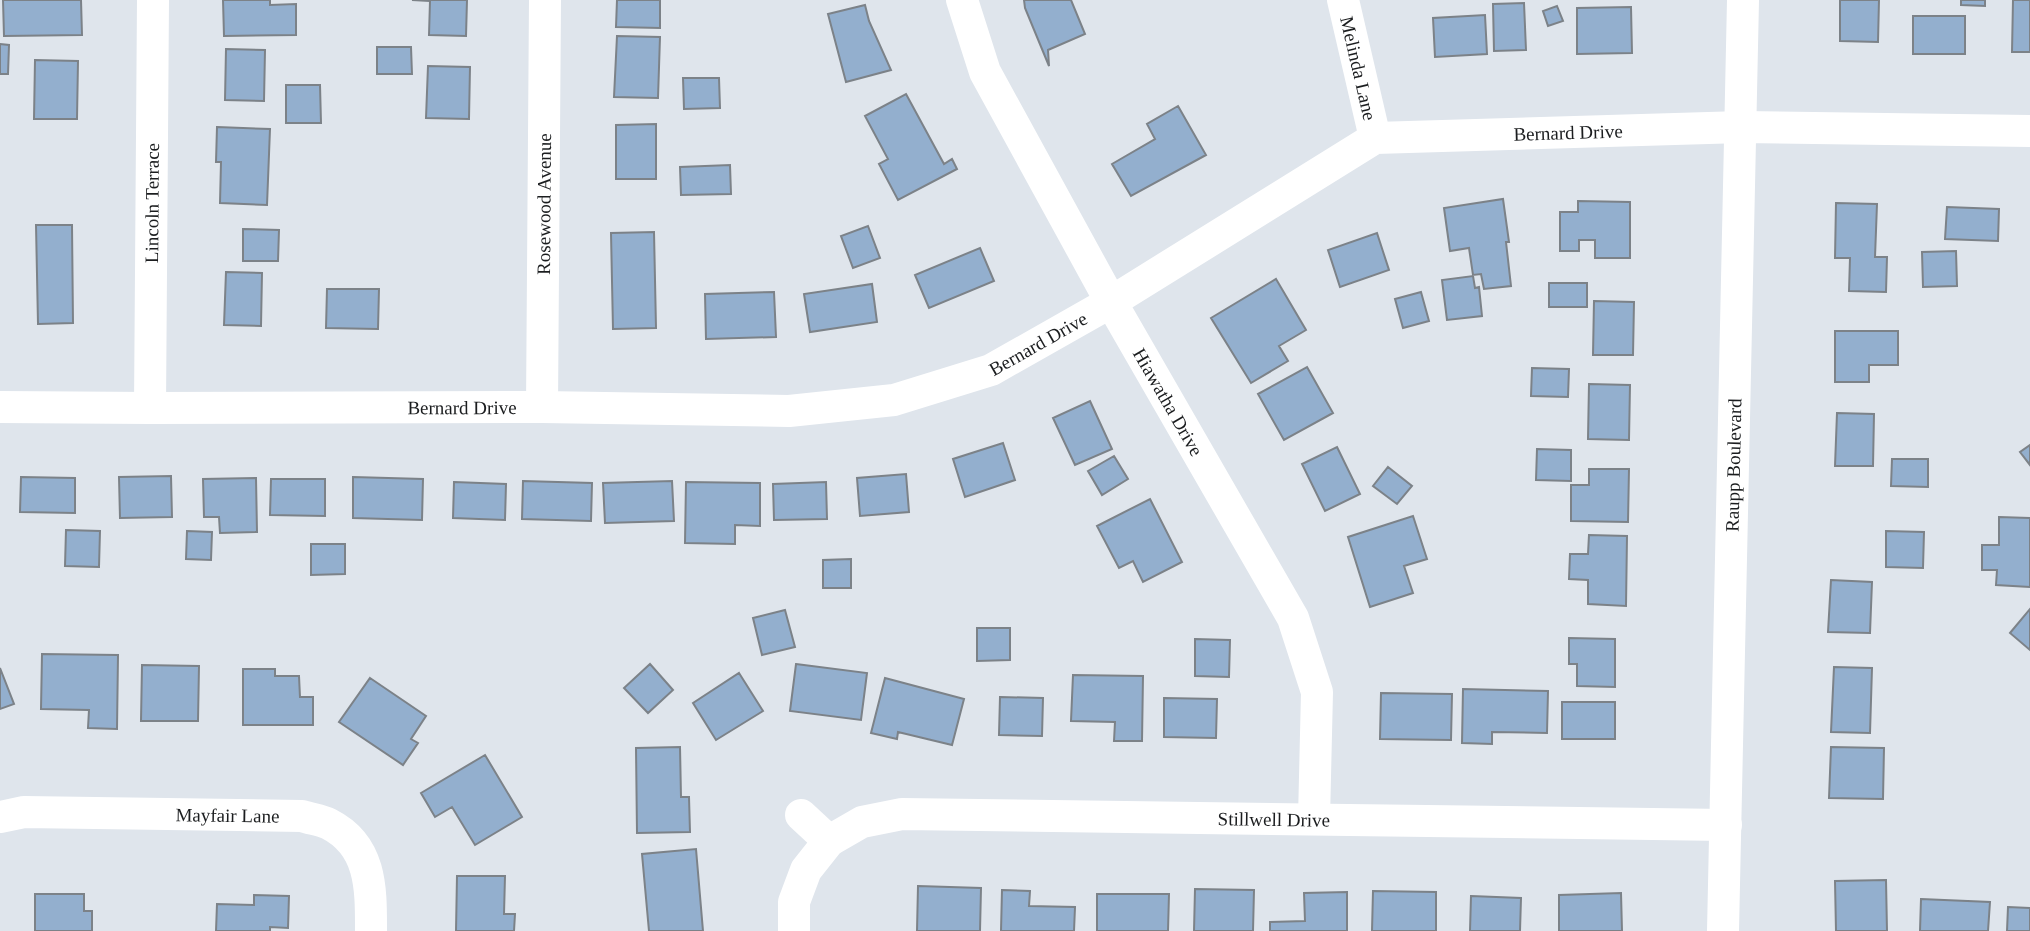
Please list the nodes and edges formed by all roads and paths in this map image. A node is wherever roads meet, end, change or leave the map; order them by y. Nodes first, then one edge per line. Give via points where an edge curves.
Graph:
1 (153, 0) edge
2 (545, 0) edge
3 (962, 0) edge
4 (1343, 0) edge
5 (1743, 0) edge
6 (1742, 127) junction
7 (2030, 131) edge
8 (1375, 138) junction
9 (1111, 302) junction
10 (0, 407) edge
11 (542, 407) junction
12 (150, 408) junction
13 (800, 815) dead end
14 (0, 817) edge
15 (1314, 819) junction
16 (1726, 825) junction
17 (829, 841) junction
18 (371, 931) edge
19 (794, 931) edge
20 (1723, 931) edge

1 - 12 street, Lincoln Terrace
2 - 11 street, Rosewood Avenue
3 - 9 street, Hiawatha Drive via 985,72
4 - 8 street, Melinda Lane
5 - 6 street, Raupp Boulevard
6 - 7 street, Bernard Drive
6 - 8 street, Bernard Drive
6 - 16 street, Raupp Boulevard
8 - 9 street, Bernard Drive
9 - 11 street, Bernard Drive via 991,370 894,400 789,411
9 - 15 street, Hiawatha Drive via 1293,618 1317,692
10 - 12 street, Bernard Drive
11 - 12 street, Bernard Drive
13 - 17 street
14 - 18 street, Mayfair Lane via 24,812 302,816 328,824 351,840 365,862
15 - 16 street, Stillwell Drive
15 - 17 street, Stillwell Drive via 902,814 862,822
16 - 20 street, Raupp Boulevard
17 - 19 street via 806,870 794,902

